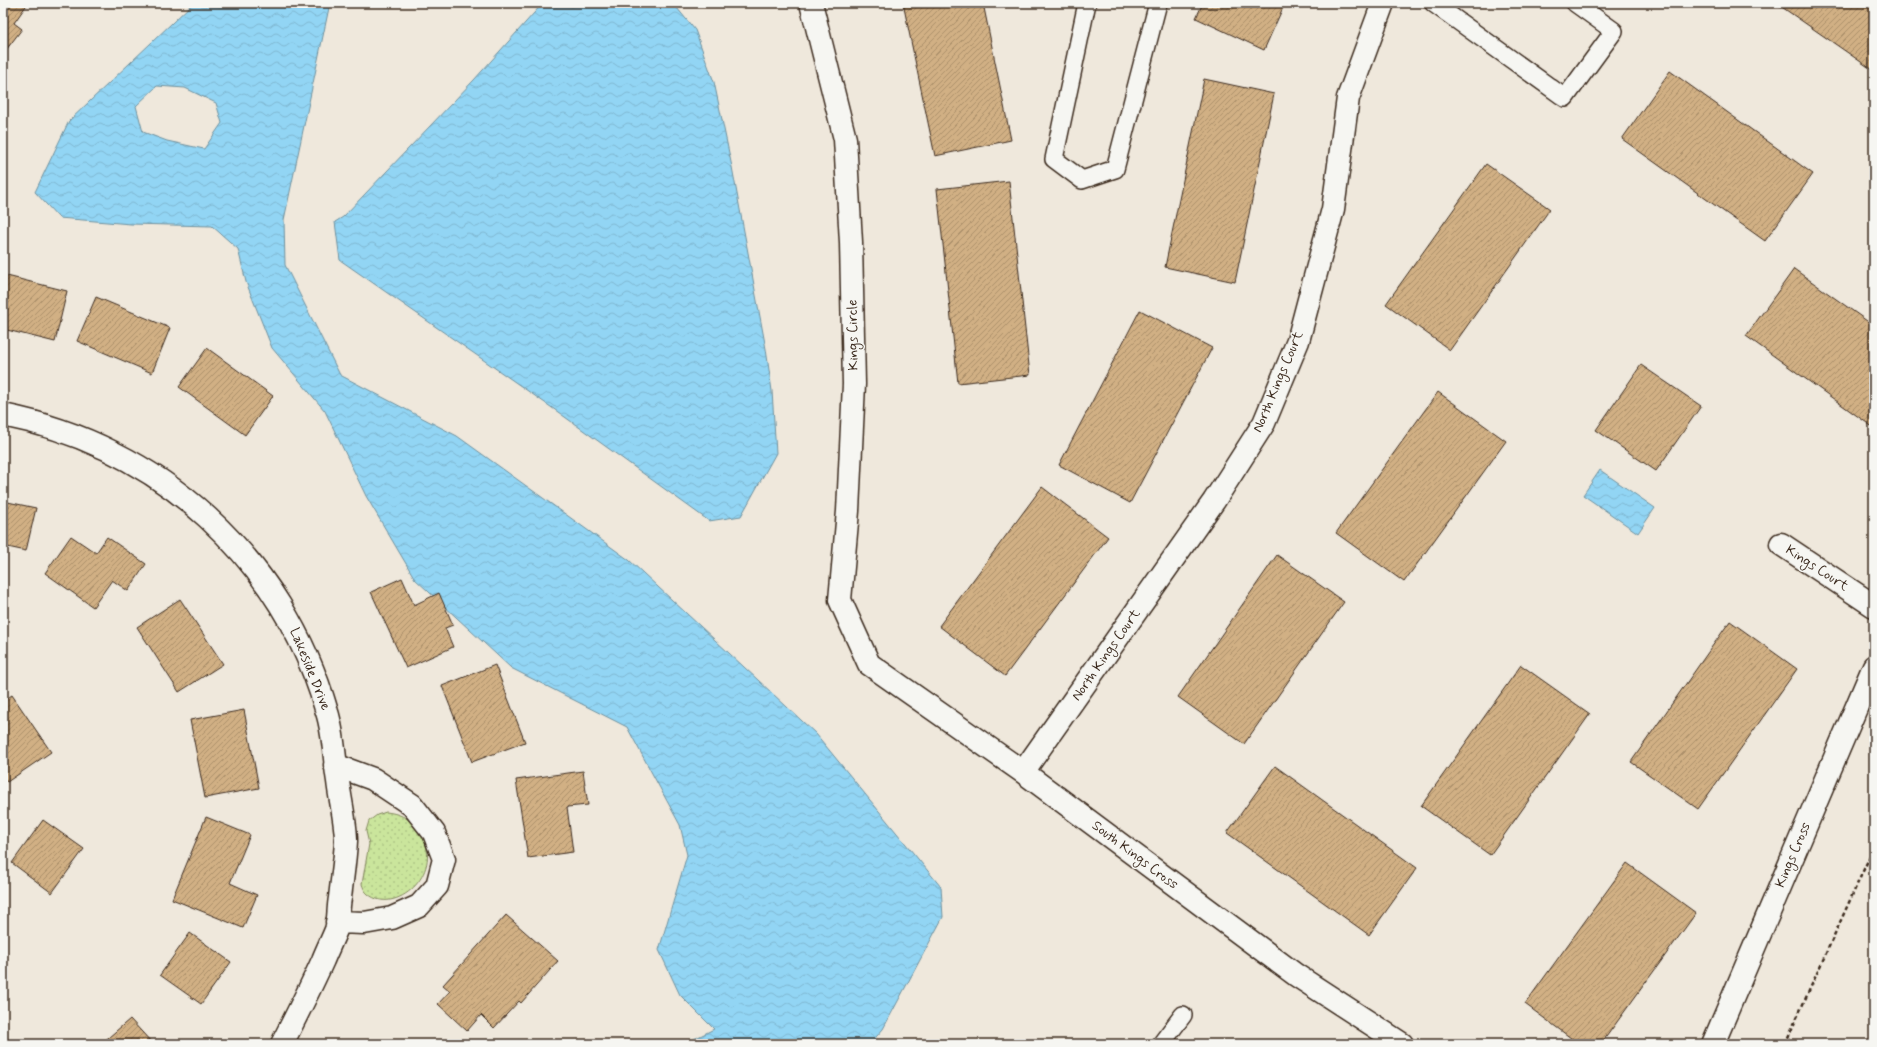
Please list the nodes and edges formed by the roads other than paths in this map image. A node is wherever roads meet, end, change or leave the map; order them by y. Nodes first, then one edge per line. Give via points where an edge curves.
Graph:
1 (811, 3) edge
2 (1087, 3) edge
3 (1158, 3) edge
4 (1383, 3) edge
5 (1433, 3) edge
6 (1575, 3) edge
7 (3, 415) edge
8 (1781, 544) dead end
9 (1874, 606) edge
10 (869, 664) joint
11 (1874, 666) edge
12 (335, 765) junction
13 (1023, 772) junction
14 (337, 922) junction
15 (1183, 1015) dead end
16 (282, 1044) edge
17 (1161, 1044) edge
18 (1402, 1044) edge
19 (1713, 1044) edge

1 - 10 street, Kings Circle via 845,139 851,242 854,384 848,511 840,600
2 - 3 lane via 1054,159 1082,180 1115,169
4 - 13 street, North Kings Court via 1348,98 1333,209 1298,341 1264,423 1214,501
5 - 6 lane via 1565,98 1614,31
7 - 12 street, Lakeside Drive via 62,430 98,444 132,462 187,499 225,533 251,562 270,589 292,623 307,654 328,714
8 - 9 street, Kings Court
10 - 13 street, South Kings Cross
11 - 19 street, Kings Cross
12 - 14 street, Lakeside Drive via 346,840
12 - 14 street via 373,779 412,805 434,833 444,859 437,886 419,906 392,918 364,923
13 - 18 street, South Kings Cross via 1296,975
14 - 16 street, Lakeside Drive via 308,994
15 - 17 lane

